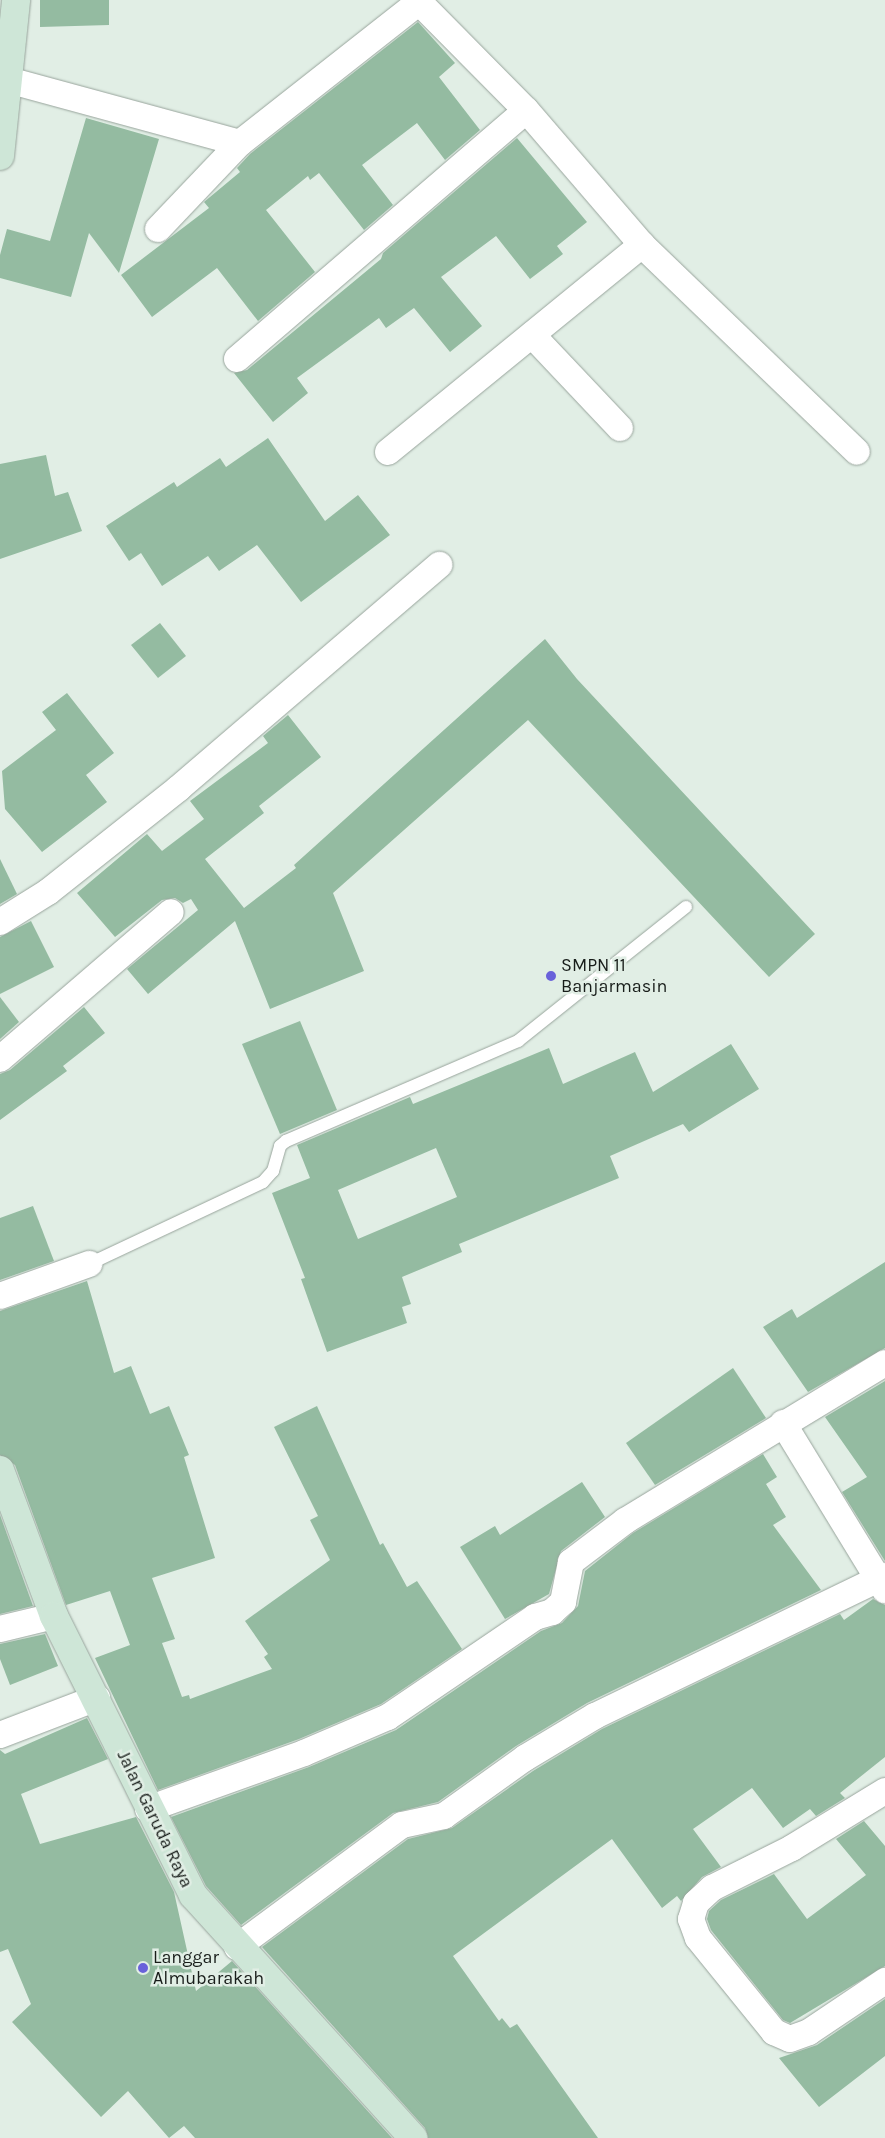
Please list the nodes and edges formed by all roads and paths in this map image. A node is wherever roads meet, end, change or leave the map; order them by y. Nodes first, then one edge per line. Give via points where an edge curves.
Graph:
1 (16, 0) edge
2 (8, 80) junction
3 (526, 110) junction
4 (240, 143) junction
5 (0, 156) edge
6 (158, 229) dead end
7 (642, 245) junction
8 (532, 335) junction
9 (237, 359) dead end
10 (620, 428) dead end
11 (388, 452) dead end
12 (857, 452) dead end
13 (439, 565) dead end
14 (686, 907) dead end
15 (171, 912) dead end
16 (0, 922) edge
17 (0, 1059) edge
18 (89, 1264) joint
19 (0, 1296) edge
20 (885, 1362) edge
21 (783, 1423) junction
22 (0, 1470) edge
23 (883, 1581) edge
24 (54, 1616) junction
25 (0, 1630) edge
26 (97, 1698) junction
27 (0, 1735) edge
28 (885, 1791) edge
29 (148, 1809) junction
30 (237, 1947) junction
31 (885, 1981) edge
32 (413, 2138) edge

1 - 2 street
2 - 4 street
2 - 5 street
3 - 4 street via 419,2
3 - 7 street
3 - 9 street
4 - 6 street
7 - 8 street
7 - 12 street
8 - 10 street
8 - 11 street
13 - 16 street via 178,788 48,892
14 - 18 lane via 518,1041 286,1141 277,1153 270,1176 263,1182
15 - 17 street
18 - 19 street
20 - 21 street
21 - 23 street
21 - 29 street via 583,1551 571,1562 563,1602 552,1612 536,1617 388,1717 304,1753
22 - 24 street, Jalan Garuda Raya
23 - 30 street via 595,1716 526,1758 444,1816 402,1825
24 - 25 street
24 - 26 street, Jalan Garuda Raya
26 - 27 street
26 - 29 street, Jalan Garuda Raya
28 - 31 street via 792,1848 712,1888 696,1903 691,1919 698,1938 774,2032 790,2039 809,2032
29 - 30 street, Jalan Garuda Raya via 192,1895
30 - 32 street, Jalan Garuda Raya

